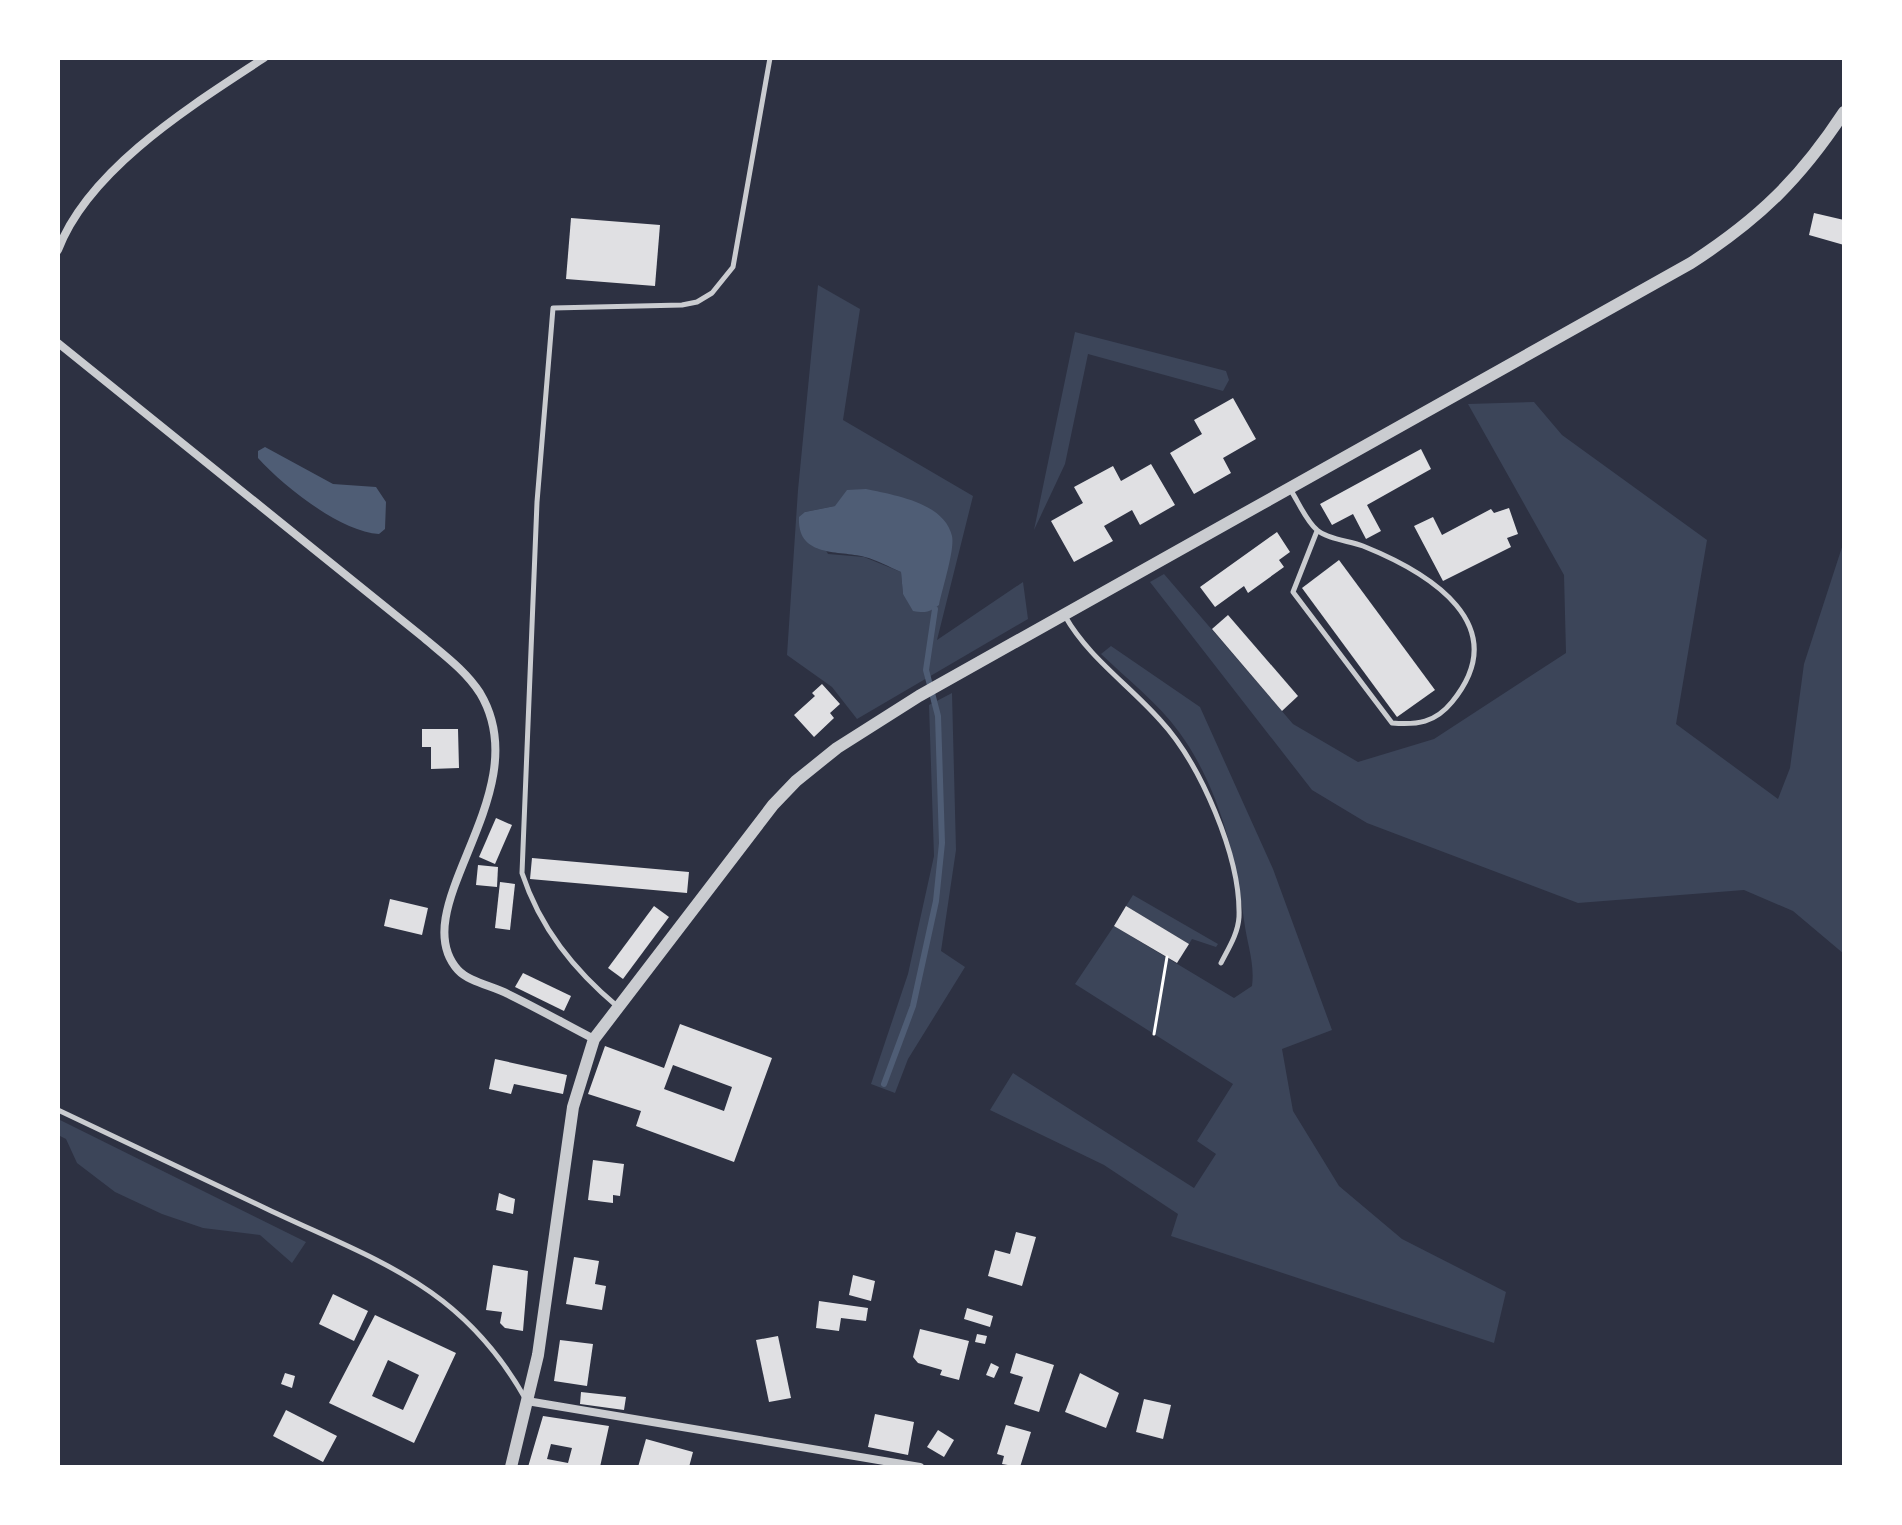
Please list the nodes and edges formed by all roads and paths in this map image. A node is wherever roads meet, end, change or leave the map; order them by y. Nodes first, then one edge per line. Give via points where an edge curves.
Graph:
1 (264, 58) edge
2 (770, 58) edge
3 (1844, 112) edge
4 (58, 250) edge
5 (58, 343) edge
6 (1290, 488) junction
7 (1317, 531) junction
8 (1064, 615) junction
9 (1167, 957) dead end
10 (1221, 963) dead end
11 (618, 1007) junction
12 (1154, 1034) dead end
13 (594, 1039) junction
14 (58, 1110) edge
15 (527, 1401) junction
16 (511, 1467) edge
17 (920, 1467) edge

1 - 4 street via 122,163 89,200
2 - 11 lane via 738,253 725,282 697,302 682,305 553,308 537,502 522,873 531,902 558,946
3 - 6 street via 1782,195 1727,240
5 - 13 street via 424,638 480,693 491,716 496,748 491,793 449,900 443,940 462,974
6 - 7 lane
6 - 8 street
7 - 7 lane via 1408,565 1454,601 1476,646 1468,682 1444,711 1419,725 1392,723 1293,592
8 - 10 lane via 1097,658 1174,736 1200,779 1228,855 1239,918
8 - 11 street via 919,696 837,748 788,789
9 - 12 path
11 - 13 street
13 - 15 street via 573,1107
14 - 15 lane via 413,1277 482,1334
15 - 16 street
15 - 17 street

